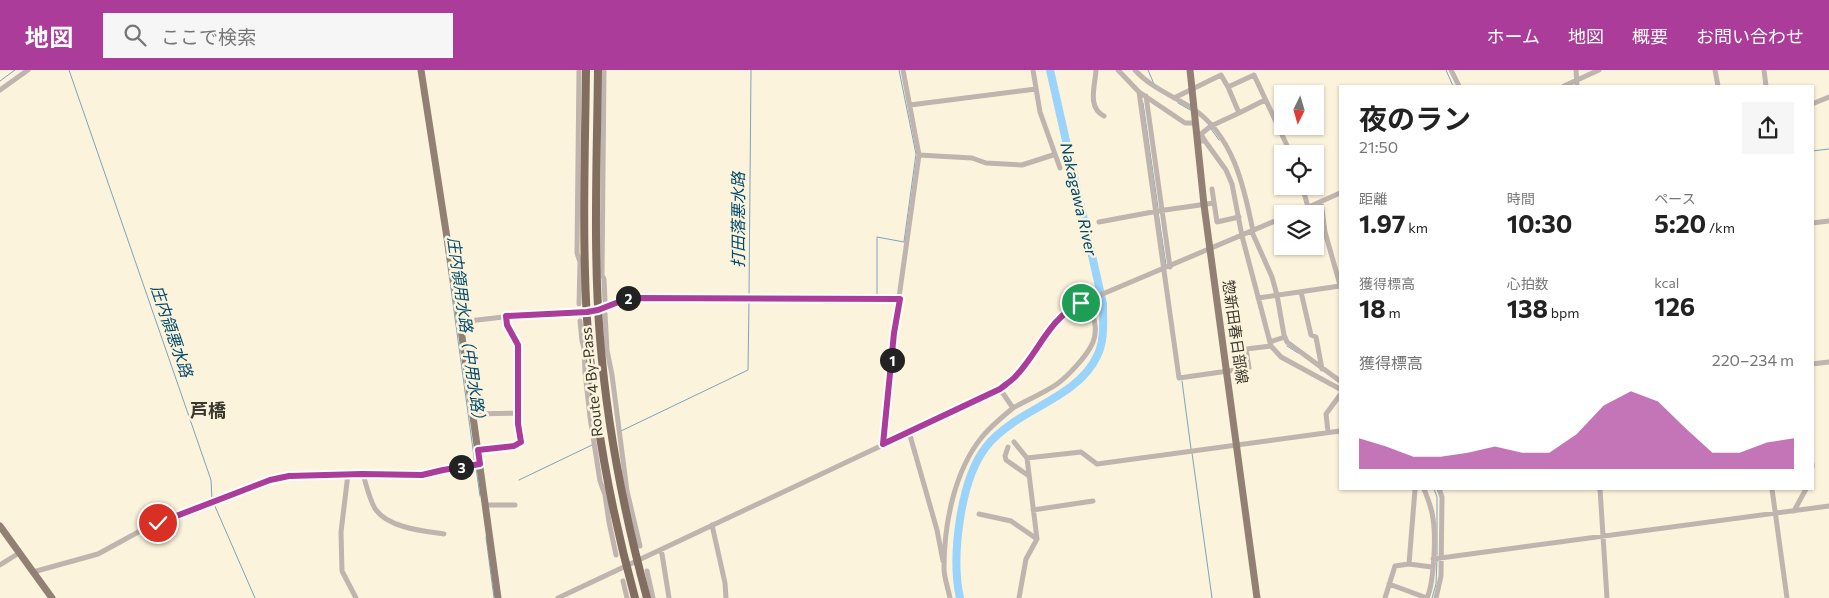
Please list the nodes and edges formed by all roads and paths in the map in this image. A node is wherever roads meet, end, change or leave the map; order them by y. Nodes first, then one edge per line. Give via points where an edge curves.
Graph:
1 (28, 70) edge
2 (421, 70) edge
3 (579, 70) edge
4 (586, 70) edge
5 (598, 70) edge
6 (604, 70) edge
7 (903, 70) edge
8 (1033, 70) edge
9 (1096, 70) edge
10 (1118, 70) edge
11 (1134, 70) edge
12 (1190, 70) edge
13 (1451, 70) edge
14 (1576, 70) edge
15 (1599, 70) edge
16 (1715, 70) edge
17 (1764, 70) edge
18 (1577, 83) edge
19 (1458, 85) edge
20 (1718, 85) edge
21 (1766, 85) edge
22 (1228, 87) junction
23 (1036, 89) junction
24 (0, 90) edge
25 (1192, 90) junction
26 (1140, 92) junction
27 (1146, 96) junction
28 (1829, 97) edge
29 (1174, 98) junction
30 (1265, 100) junction
31 (1814, 103) edge
32 (910, 105) junction
33 (1239, 113) junction
34 (1193, 114) junction
35 (1104, 116) dead end
36 (1210, 127) junction
37 (1197, 141) junction
38 (1205, 141) junction
39 (1287, 145) edge
40 (919, 155) junction
41 (1053, 155) dead end
42 (1060, 168) dead end
43 (1212, 188) dead end
44 (1339, 193) edge
45 (1321, 202) junction
46 (1214, 204) junction
47 (1204, 205) junction
48 (1313, 205) edge
49 (1158, 211) junction
50 (1239, 217) junction
51 (1829, 221) edge
52 (1099, 222) dead end
53 (1274, 222) edge
54 (1814, 223) edge
55 (1251, 232) junction
56 (1242, 236) junction
57 (1210, 250) junction
58 (1167, 268) junction
59 (600, 269) junction
60 (582, 270) junction
61 (1339, 281) edge
62 (1339, 285) edge
63 (1300, 292) junction
64 (1277, 295) junction
65 (1258, 298) junction
66 (900, 299) junction
67 (605, 301) dead end
68 (1080, 303) junction
69 (579, 304) dead end
70 (587, 312) junction
71 (602, 312) junction
72 (506, 316) junction
73 (580, 321) dead end
74 (460, 322) junction
75 (1285, 337) junction
76 (1270, 344) junction
77 (587, 355) junction
78 (1829, 362) edge
79 (1814, 364) edge
80 (1323, 369) junction
81 (1226, 372) junction
82 (1317, 376) junction
83 (1339, 380) edge
84 (1339, 387) edge
85 (1000, 389) junction
86 (1339, 396) edge
87 (1012, 408) junction
88 (520, 413) junction
89 (472, 414) junction
90 (1339, 431) edge
91 (909, 432) junction
92 (1328, 432) junction
93 (1014, 442) dead end
94 (883, 444) junction
95 (1236, 445) junction
96 (1008, 447) dead end
97 (478, 450) junction
98 (1026, 458) junction
99 (480, 464) junction
100 (348, 474) junction
101 (362, 474) junction
102 (1029, 476) junction
103 (1415, 490) edge
104 (1424, 490) edge
105 (1438, 490) edge
106 (1600, 490) edge
107 (1772, 490) edge
108 (1805, 490) edge
109 (625, 498) junction
110 (1093, 501) dead end
111 (609, 503) junction
112 (485, 505) junction
113 (515, 505) dead end
114 (1829, 506) edge
115 (1033, 510) junction
116 (1794, 511) junction
117 (1776, 513) junction
118 (979, 514) dead end
119 (712, 525) junction
120 (0, 526) edge
121 (444, 534) dead end
122 (1604, 536) junction
123 (1037, 539) junction
124 (640, 546) dead end
125 (660, 550) junction
126 (19, 553) junction
127 (616, 555) dead end
128 (1441, 558) junction
129 (1433, 559) junction
130 (637, 561) junction
131 (1409, 564) junction
132 (0, 565) edge
133 (626, 566) junction
134 (1432, 567) junction
135 (944, 569) junction
136 (647, 571) dead end
137 (33, 572) junction
138 (623, 581) dead end
139 (1389, 584) junction
140 (1430, 592) junction
141 (649, 595) edge
142 (1437, 596) edge
143 (52, 598) edge
144 (356, 598) edge
145 (498, 598) edge
146 (558, 598) edge
147 (627, 598) edge
148 (635, 598) edge
149 (669, 598) edge
150 (726, 598) edge
151 (950, 598) edge
152 (1019, 598) edge
153 (1257, 598) edge
154 (1384, 598) edge
155 (1427, 598) edge
156 (1607, 598) edge
157 (1787, 598) edge

1 - 24 street
2 - 74 main road
3 - 60 street via 578,253
4 - 60 highway, Route 4 By-Pass
5 - 59 highway, Route 4 By-Pass
6 - 59 street
7 - 32 street
8 - 23 street
9 - 35 street via 1093,102 1097,112
10 - 26 street
11 - 29 street
12 - 25 main road, 惣新田春日部線
13 - 19 street
14 - 18 street
15 - 18 street
16 - 20 street
17 - 21 street
22 - 25 street via 1221,76
22 - 30 street via 1254,76
22 - 33 street
23 - 32 street
23 - 42 street via 1040,112
25 - 29 street
25 - 34 main road, 惣新田春日部線
26 - 27 street
26 - 49 street
27 - 34 street via 1185,123
27 - 49 street
28 - 31 street
29 - 34 street
30 - 33 street
30 - 39 street
32 - 40 street
33 - 36 street
34 - 36 street via 1203,117
34 - 37 main road, 惣新田春日部線
36 - 38 street via 1201,134
36 - 55 street via 1225,143 1233,158 1249,207
37 - 38 street
37 - 47 main road, 惣新田春日部線
38 - 50 street via 1226,170 1236,196
40 - 41 street via 1022,165
40 - 66 street
43 - 46 street
44 - 45 street
45 - 48 street
45 - 61 street via 1325,232
46 - 47 street
46 - 50 street via 1217,222
47 - 49 street
47 - 57 main road, 惣新田春日部線
49 - 52 street
49 - 58 street
50 - 56 street
51 - 54 street
53 - 55 street
55 - 56 street
55 - 64 street
56 - 57 street
56 - 65 street
57 - 58 street
57 - 81 main road, 惣新田春日部線
58 - 68 street
58 - 81 street via 1179,378
59 - 67 street
59 - 71 highway, Route 4 By-Pass
60 - 69 street
60 - 70 highway, Route 4 By-Pass
62 - 63 street
63 - 64 street
63 - 80 street
64 - 65 street
64 - 75 street
65 - 76 street
66 - 71 street via 629,298
66 - 94 street
68 - 85 street via 1064,313 1015,377
68 - 87 street via 1082,311 1092,312 1094,334 1091,346 1058,384
70 - 71 street
70 - 72 street
70 - 77 highway, Route 4 By-Pass
71 - 109 highway, Route 4 By-Pass via 608,415
72 - 74 street
72 - 88 street via 507,325 518,345
73 - 77 street
74 - 89 main road
75 - 76 street
75 - 80 street via 1290,346
76 - 81 street via 1246,349 1249,368
76 - 82 street via 1281,357
77 - 111 highway, Route 4 By-Pass
78 - 79 street
80 - 82 street
80 - 83 street
81 - 95 main road, 惣新田春日部線
82 - 84 street
85 - 87 street
85 - 91 street
86 - 92 street via 1326,414
87 - 135 street via 981,437 962,468 951,510
88 - 89 street
88 - 97 street via 521,442 514,446
89 - 97 main road
90 - 92 street
91 - 94 street
91 - 135 street via 937,530
92 - 95 street
93 - 98 street
94 - 119 street
95 - 98 street via 1097,464 1080,452
95 - 153 main road, 惣新田春日部線
96 - 102 street via 1006,460
97 - 99 main road
98 - 102 street
99 - 101 street via 422,475
99 - 112 main road
100 - 101 street
100 - 137 street via 289,476 270,480 142,530 98,554
100 - 144 street via 341,532 342,571
101 - 121 street via 376,510 392,522
102 - 115 street
103 - 131 street
104 - 129 street via 1433,519
105 - 128 street via 1442,497
106 - 122 street
107 - 117 street
108 - 116 street
109 - 124 street
109 - 130 highway, Route 4 By-Pass
110 - 115 street
111 - 127 street via 608,522
111 - 133 highway, Route 4 By-Pass
112 - 113 street
112 - 145 main road
114 - 116 street
115 - 123 street
116 - 117 street
117 - 122 street
117 - 157 street
118 - 123 street via 1011,521
119 - 125 street
119 - 150 street
120 - 126 main road
122 - 128 street
122 - 156 street
123 - 152 street via 1026,559
125 - 130 street
125 - 149 street
126 - 132 street
126 - 137 main road
128 - 129 street
128 - 142 street
129 - 134 street
130 - 133 street
130 - 141 highway, Route 4 By-Pass
131 - 134 street
131 - 139 street via 1395,566
133 - 146 street
133 - 148 highway, Route 4 By-Pass
134 - 140 street
135 - 151 street
136 - 141 street
137 - 143 main road
138 - 147 street
139 - 154 street
139 - 155 street
140 - 142 street
140 - 155 street

